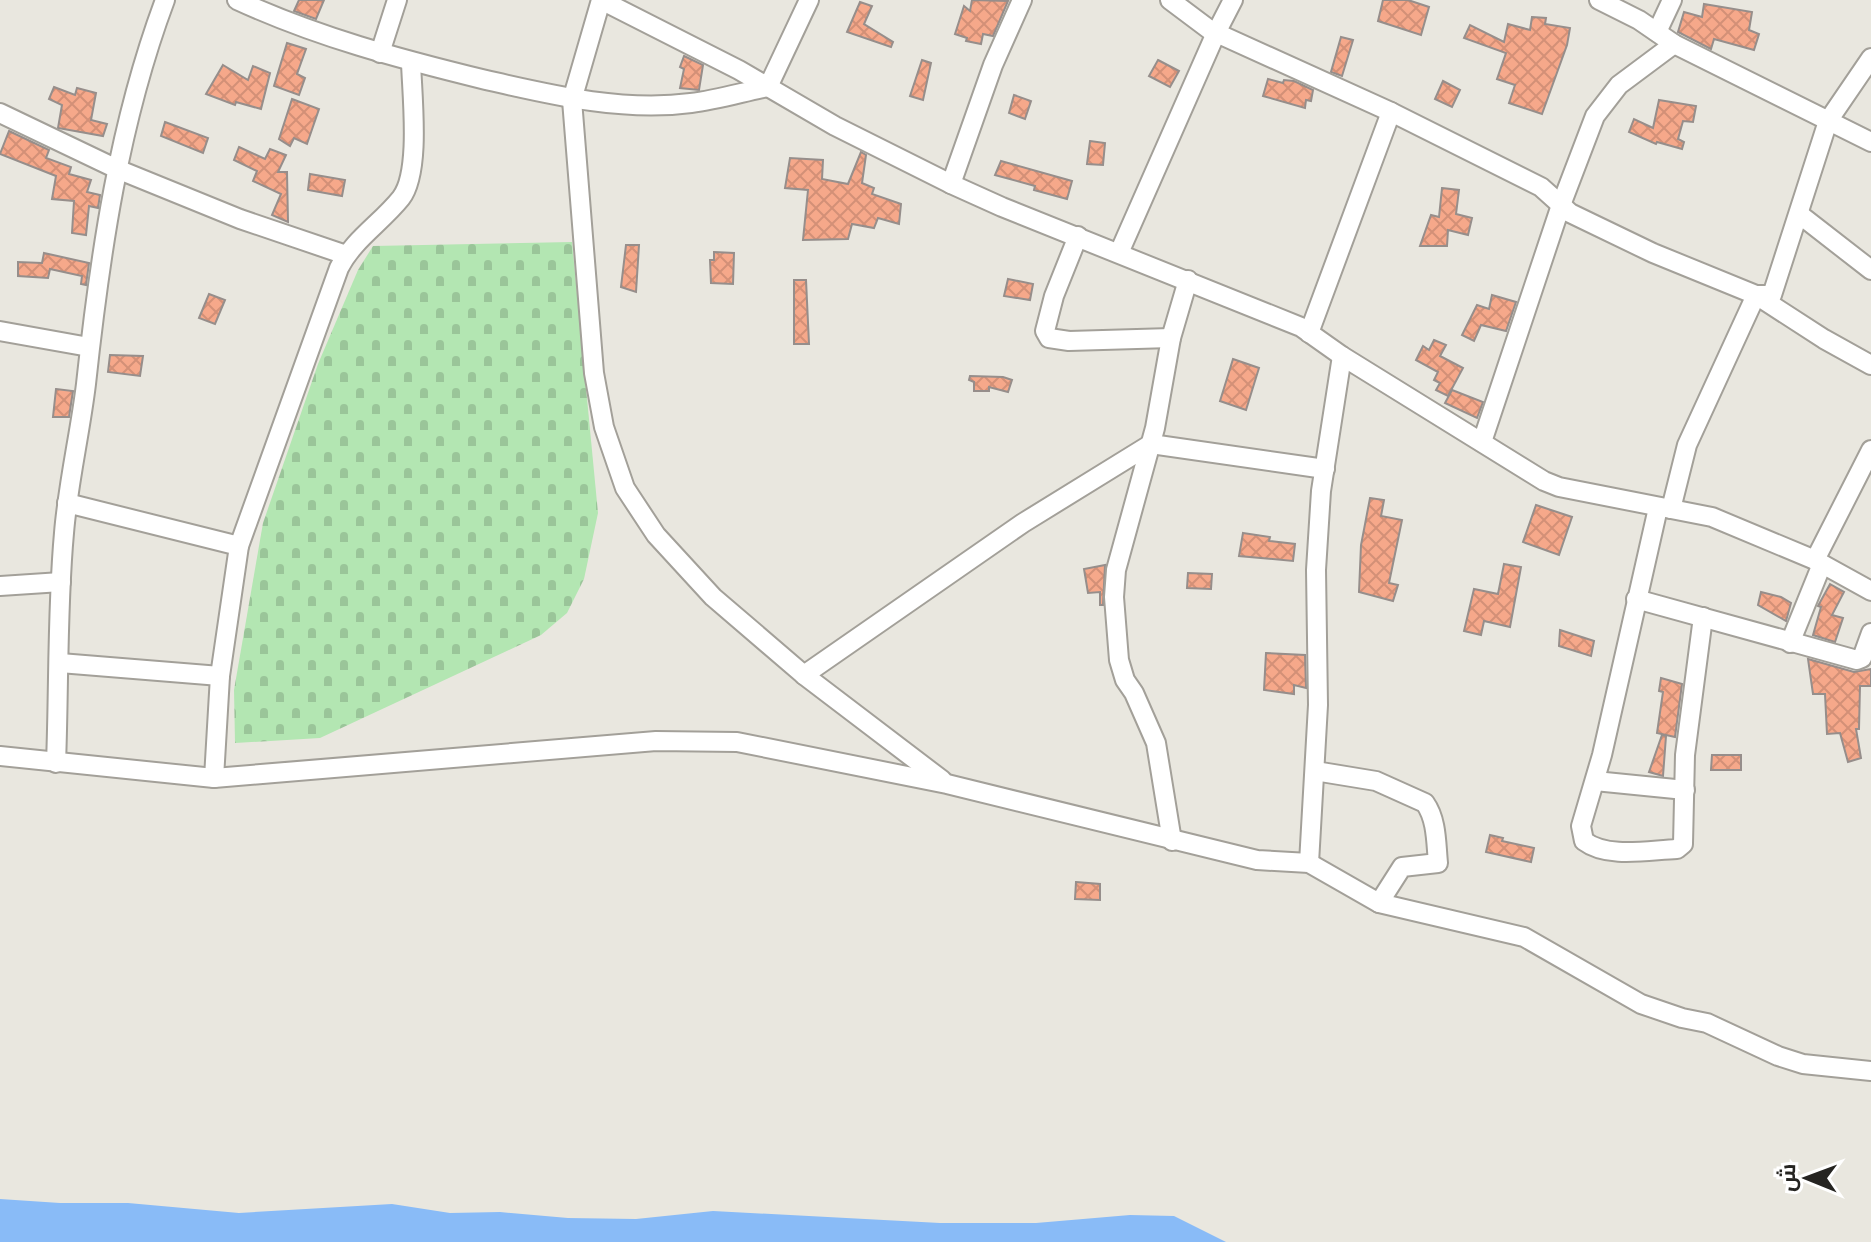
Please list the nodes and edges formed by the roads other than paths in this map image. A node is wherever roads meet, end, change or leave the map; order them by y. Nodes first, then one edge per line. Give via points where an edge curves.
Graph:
1 (165, 0) edge
2 (237, 0) edge
3 (397, 0) edge
4 (601, 0) edge
5 (809, 0) edge
6 (1022, 0) edge
7 (1170, 0) edge
8 (1233, 0) edge
9 (1599, 0) edge
10 (1672, 0) edge
11 (1657, 32) junction
12 (1216, 33) junction
13 (1674, 44) junction
14 (380, 53) junction
15 (1871, 58) edge
16 (411, 62) junction
17 (768, 87) junction
18 (572, 100) junction
19 (1391, 112) junction
20 (0, 113) edge
21 (1828, 121) junction
22 (1871, 142) edge
23 (117, 169) junction
24 (951, 184) junction
25 (1561, 205) junction
26 (1799, 214) junction
27 (1078, 236) junction
28 (1119, 253) junction
29 (346, 255) junction
30 (1871, 270) edge
31 (1188, 280) junction
32 (1756, 295) junction
33 (0, 331) edge
34 (1309, 333) junction
35 (1171, 338) junction
36 (89, 347) junction
37 (1342, 356) junction
38 (1871, 365) edge
39 (1482, 442) junction
40 (1151, 444) junction
41 (1871, 450) edge
42 (1325, 469) junction
43 (67, 503) junction
44 (1664, 508) junction
45 (239, 546) junction
46 (1818, 562) junction
47 (61, 582) junction
48 (0, 586) edge
49 (1871, 591) edge
50 (1636, 599) junction
51 (1703, 617) junction
52 (1871, 633) edge
53 (1790, 643) junction
54 (60, 663) junction
55 (804, 675) junction
56 (220, 676) junction
57 (0, 756) edge
58 (56, 763) junction
59 (1315, 771) junction
60 (214, 778) junction
61 (1595, 781) junction
62 (947, 784) junction
63 (1685, 790) junction
64 (1172, 841) junction
65 (1309, 863) junction
66 (1379, 903) junction
67 (1871, 1071) edge

1 - 23 street via 147,48
2 - 14 street via 311,32
3 - 14 street
4 - 17 street
4 - 18 street
5 - 17 street
6 - 24 street
7 - 12 street
8 - 12 street
9 - 11 street
10 - 11 street
11 - 13 street
12 - 19 street
12 - 28 street
13 - 21 street
13 - 25 street via 1619,85 1595,116
14 - 16 street
15 - 21 street
16 - 18 street
16 - 29 street via 411,176 402,197
17 - 18 street via 690,103
17 - 24 street
18 - 55 street via 594,373 604,427 625,488 687,571
19 - 25 street via 1541,187
19 - 34 street
20 - 23 street
21 - 22 street
21 - 26 street
23 - 29 street
23 - 36 street
24 - 27 street
25 - 32 street via 1653,253
25 - 39 street
26 - 30 street
26 - 32 street via 1772,295
27 - 28 street
27 - 35 street via 1054,296 1045,331 1049,338
28 - 31 street
29 - 45 street
31 - 34 street
31 - 35 street
32 - 38 street
32 - 44 street
33 - 36 street
34 - 37 street
35 - 40 street
36 - 43 street
37 - 39 street
37 - 42 street
39 - 44 street via 1559,487
40 - 42 street
40 - 55 street via 1023,523
40 - 64 street via 1116,570 1114,597 1119,660 1156,743
41 - 46 street
42 - 59 street via 1316,570
43 - 45 street
43 - 47 street
44 - 46 street via 1712,517
44 - 50 street
45 - 56 street
46 - 49 street
46 - 53 street
47 - 48 street
47 - 54 street
50 - 51 street
50 - 61 street
51 - 53 street
51 - 63 street
52 - 53 street via 1857,660
54 - 56 street
54 - 58 street
55 - 62 street
56 - 60 street
57 - 58 street
58 - 60 street
59 - 65 street
59 - 66 street via 1376,781 1429,808 1438,863 1402,867
60 - 62 street via 656,741 737,742
61 - 63 street
61 - 63 street via 1581,826 1584,841 1614,852 1681,847
62 - 64 street
64 - 65 street via 1257,860
65 - 66 street
66 - 67 street via 1524,937 1641,1004 1707,1023 1778,1056

